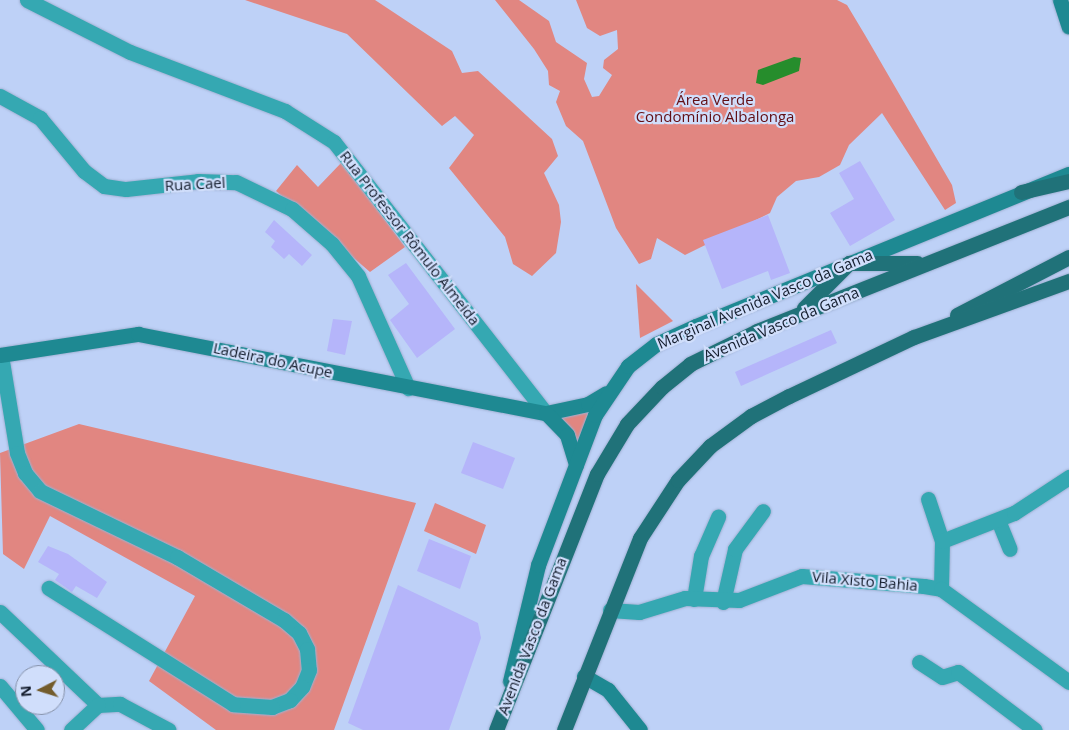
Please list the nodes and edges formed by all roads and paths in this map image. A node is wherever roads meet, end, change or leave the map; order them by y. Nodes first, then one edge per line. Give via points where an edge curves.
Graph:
1 (27, 0) edge
2 (1060, 0) edge
3 (1069, 26) edge
4 (0, 96) edge
5 (1069, 174) edge
6 (1069, 181) edge
7 (1021, 192) junction
8 (1069, 207) edge
9 (1069, 257) edge
10 (849, 263) junction
11 (929, 263) junction
12 (1069, 281) edge
13 (798, 313) junction
14 (914, 338) junction
15 (1, 355) edge
16 (408, 388) junction
17 (608, 392) junction
18 (546, 413) junction
19 (576, 465) junction
20 (1069, 477) edge
21 (928, 499) dead end
22 (763, 510) dead end
23 (718, 518) dead end
24 (998, 520) junction
25 (942, 541) junction
26 (1010, 549) dead end
27 (49, 588) dead end
28 (941, 589) junction
29 (694, 599) junction
30 (723, 602) junction
31 (610, 610) junction
32 (0, 612) edge
33 (920, 662) dead end
34 (584, 676) junction
35 (1069, 682) edge
36 (0, 686) edge
37 (98, 705) junction
38 (506, 705) junction
39 (81, 727) edge
40 (37, 730) edge
41 (169, 730) edge
42 (496, 730) edge
43 (564, 730) edge
44 (640, 730) edge
45 (1035, 730) edge

1 - 18 street, Rua Professor Rômulo Almeida via 130,52 285,111 334,142
2 - 3 street
4 - 16 street, Rua Cael via 40,118 84,171 104,186 126,190 198,181 236,182 292,209 332,244 358,276
5 - 7 street, Marginal Avenida Vasco da Gama
6 - 7 main road
7 - 10 street, Marginal Avenida Vasco da Gama
8 - 11 main road, Avenida Vasco da Gama
9 - 14 main road
10 - 11 main road
10 - 13 main road
10 - 17 street, Marginal Avenida Vasco da Gama via 656,344 628,366
11 - 13 main road, Avenida Vasco da Gama
12 - 14 main road
13 - 38 main road, Avenida Vasco da Gama via 690,364 662,387 627,424 583,506
14 - 31 main road via 782,400 710,446 655,512
15 - 16 street, Ladeira do Acupe via 138,334
15 - 27 street via 17,453 25,473 40,491 177,556 284,620 299,633 307,649 309,670 302,687 290,700 272,707 233,704
16 - 18 street, Ladeira do Acupe
17 - 18 street, Ladeira do Acupe via 588,404
17 - 19 street, Marginal Avenida Vasco da Gama
18 - 19 street via 567,435
19 - 38 street, Marginal Avenida Vasco da Gama via 538,565
20 - 24 street
21 - 25 street
22 - 30 street via 735,549
23 - 29 street via 701,556
24 - 25 street
24 - 26 street
25 - 28 street
28 - 30 street, Vila Xisto Bahia via 847,577 802,576 739,600
28 - 35 street, Vila Xisto Bahia
29 - 30 street, Vila Xisto Bahia
29 - 31 street, Vila Xisto Bahia via 672,600 639,612
31 - 34 main road
32 - 37 street
33 - 45 street via 942,677 958,672
34 - 43 main road
34 - 44 street via 608,690
36 - 40 street
37 - 39 street
37 - 41 street via 120,704
38 - 42 main road, Avenida Vasco da Gama

